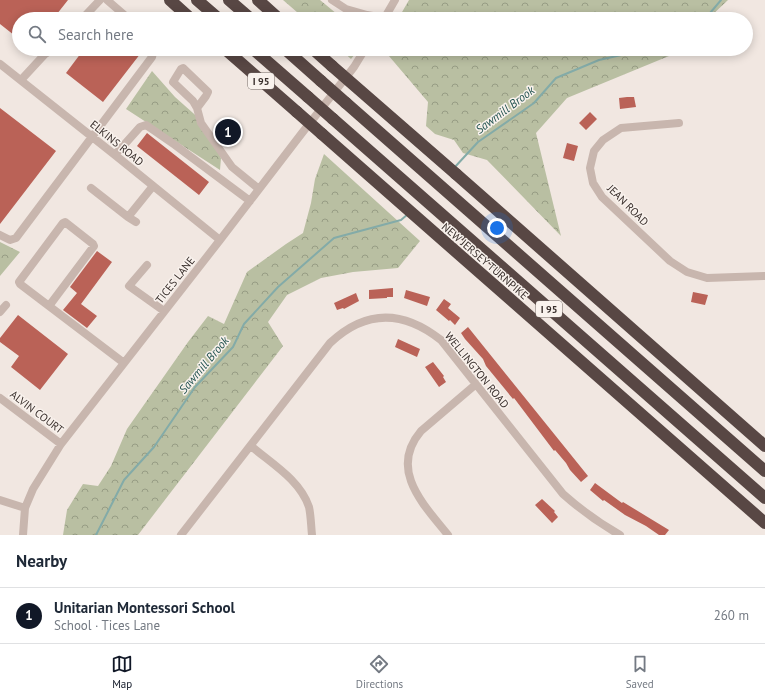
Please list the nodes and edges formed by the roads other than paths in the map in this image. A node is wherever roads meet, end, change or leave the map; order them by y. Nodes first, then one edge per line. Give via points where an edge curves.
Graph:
1 (100, 0) edge
2 (107, 0) edge
3 (170, 0) edge
4 (198, 0) edge
5 (229, 0) edge
6 (258, 0) edge
7 (332, 0) edge
8 (395, 0) edge
9 (346, 9) junction
10 (89, 12) edge
11 (121, 12) edge
12 (183, 12) edge
13 (211, 12) edge
14 (243, 12) edge
15 (271, 12) edge
16 (349, 12) edge
17 (356, 12) edge
18 (388, 12) edge
19 (43, 56) edge
20 (152, 56) edge
21 (233, 56) edge
22 (261, 56) edge
23 (293, 56) edge
24 (321, 56) edge
25 (361, 56) edge
26 (0, 64) edge
27 (21, 80) junction
28 (197, 108) junction
29 (678, 123) dead end
30 (91, 136) junction
31 (115, 155) junction
32 (153, 186) junction
33 (91, 188) dead end
34 (259, 190) junction
35 (250, 201) junction
36 (128, 217) junction
37 (136, 222) dead end
38 (0, 236) edge
39 (220, 240) junction
40 (147, 265) dead end
41 (765, 276) edge
42 (6, 305) dead end
43 (49, 306) junction
44 (164, 311) junction
45 (0, 312) edge
46 (124, 363) junction
47 (476, 385) junction
48 (0, 398) edge
49 (61, 444) junction
50 (251, 446) junction
51 (765, 446) edge
52 (765, 471) edge
53 (765, 498) edge
54 (0, 500) edge
55 (25, 508) junction
56 (765, 523) edge
57 (23, 535) edge
58 (181, 535) edge
59 (312, 535) edge
60 (448, 535) edge
61 (620, 535) edge

1 - 10 street
2 - 11 street
3 - 12 highway
4 - 13 highway
5 - 14 highway
6 - 15 highway
7 - 9 street
8 - 18 street
9 - 16 street
9 - 17 street
19 - 27 street
20 - 30 street
21 - 56 highway, NEW JERSEY TURNPIKE / I 95, bridge
22 - 53 highway, NEW JERSEY TURNPIKE / I 95, bridge
23 - 52 highway, I 95, bridge
24 - 51 highway, bridge
25 - 34 street, TICES LANE
26 - 27 street, ELKINS ROAD
27 - 30 street, ELKINS ROAD
28 - 28 street via 208,92 183,68 173,82
28 - 34 street via 201,122 232,167
29 - 41 street, JEAN ROAD via 621,128 603,140 594,151 590,168 594,183 602,196 619,213 670,261 688,272 707,278
30 - 31 street, ELKINS ROAD
30 - 38 street via 16,238 10,240
31 - 32 street, ELKINS ROAD
31 - 35 street via 140,127 146,125
32 - 36 street
32 - 39 street, ELKINS ROAD
33 - 36 street
34 - 35 street, TICES LANE
35 - 39 street, TICES LANE
36 - 37 street
39 - 44 street, TICES LANE
40 - 44 street via 127,288
42 - 45 street
43 - 43 street via 19,282 65,222 94,246
43 - 46 street
44 - 46 street, TICES LANE
46 - 49 street, TICES LANE
47 - 50 street, WELLINGTON ROAD via 441,340 429,331 400,319 370,318 348,328 330,343
47 - 60 street via 420,431 410,449 408,459 409,475 418,496
47 - 61 street, WELLINGTON ROAD via 563,494 590,517
48 - 49 street, ALVIN COURT
49 - 55 street, TICES LANE via 33,489
50 - 58 street, WELLINGTON ROAD
50 - 59 street via 302,491 309,507
54 - 55 street
55 - 57 street, TICES LANE

